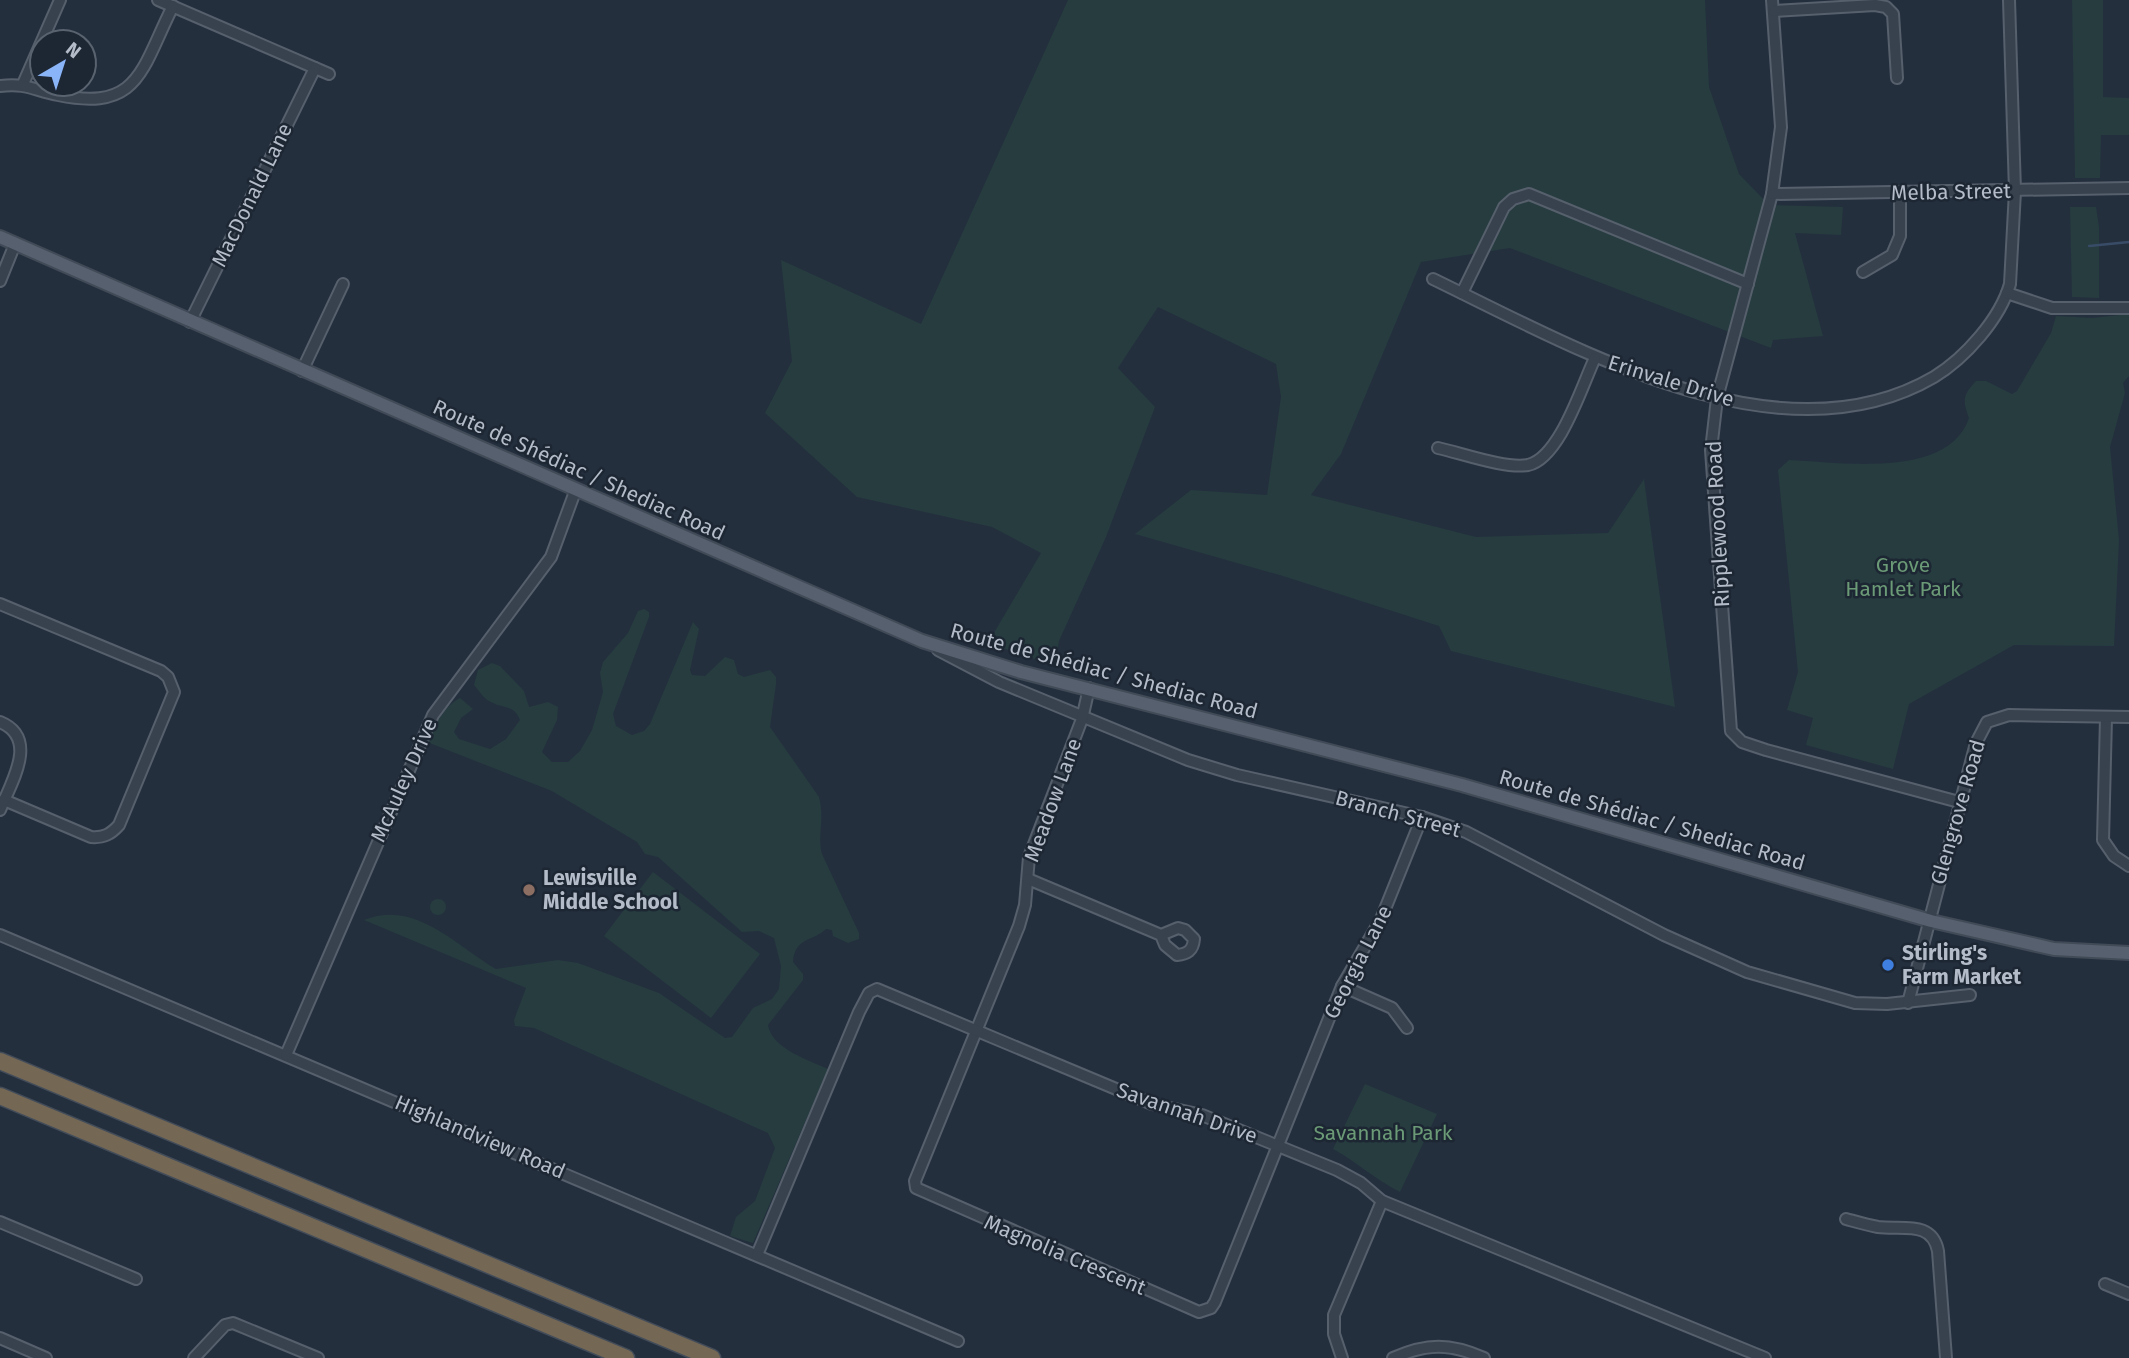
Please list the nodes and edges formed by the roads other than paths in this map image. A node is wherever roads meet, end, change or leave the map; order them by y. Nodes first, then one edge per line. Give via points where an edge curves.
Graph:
1 (60, 0) edge
2 (158, 0) edge
3 (2009, 0) edge
4 (173, 6) junction
5 (1773, 6) edge
6 (315, 68) junction
7 (329, 74) dead end
8 (1897, 78) dead end
9 (23, 84) junction
10 (0, 86) edge
11 (2129, 188) edge
12 (2015, 191) junction
13 (1772, 194) junction
14 (1900, 194) junction
15 (0, 237) edge
16 (15, 244) junction
17 (1863, 272) dead end
18 (1433, 279) dead end
19 (0, 281) edge
20 (343, 284) dead end
21 (1748, 284) junction
22 (1462, 293) junction
23 (2007, 293) junction
24 (2129, 308) edge
25 (190, 322) junction
26 (1595, 358) junction
27 (302, 371) junction
28 (1717, 398) junction
29 (1438, 448) dead end
30 (576, 489) junction
31 (0, 604) edge
32 (922, 641) junction
33 (1089, 688) junction
34 (2129, 717) edge
35 (2106, 718) junction
36 (1082, 719) junction
37 (0, 722) edge
38 (1959, 802) junction
39 (2, 805) edge
40 (1422, 817) junction
41 (2129, 866) edge
42 (1028, 879) junction
43 (1931, 921) junction
44 (0, 935) edge
45 (1161, 935) dead end
46 (2129, 953) edge
47 (1342, 986) junction
48 (1970, 995) dead end
49 (1908, 1003) junction
50 (1407, 1028) dead end
51 (976, 1029) junction
52 (286, 1055) junction
53 (0, 1061) edge
54 (0, 1096) edge
55 (1277, 1145) junction
56 (1382, 1200) junction
57 (1846, 1219) dead end
58 (0, 1222) edge
59 (757, 1255) junction
60 (136, 1279) dead end
61 (2105, 1284) dead end
62 (2129, 1293) edge
63 (0, 1338) edge
64 (958, 1341) dead end
65 (46, 1358) edge
66 (194, 1358) edge
67 (318, 1358) edge
68 (626, 1358) edge
69 (712, 1358) edge
70 (1342, 1358) edge
71 (1393, 1358) edge
72 (1484, 1358) edge
73 (1765, 1358) edge
74 (1946, 1358) edge

1 - 9 street
2 - 4 street
3 - 12 street, Erinvale Drive
4 - 6 street
4 - 9 street via 137,78 118,96 97,101 55,95
5 - 8 street via 1886,7 1893,14
5 - 13 street, Ripplewood Road via 1781,127
6 - 7 street
6 - 25 street, MacDonald Lane
9 - 10 street
11 - 12 street, Melba Street
12 - 14 street, Melba Street
12 - 23 street, Erinvale Drive
13 - 14 street, Melba Street
13 - 21 street, Ripplewood Road
14 - 17 street via 1900,236 1892,255
15 - 16 main road, Route de Shédiac / Shediac Road
16 - 19 street
16 - 25 main road, Route de Shédiac / Shediac Road
18 - 22 street, Erinvale Drive
20 - 27 street
21 - 22 street via 1528,194 1504,207
21 - 28 street, Ripplewood Road
22 - 26 street, Erinvale Drive
23 - 24 street via 2052,308
23 - 28 street, Erinvale Drive via 1981,333 1951,366 1911,390 1874,404 1780,407
25 - 27 main road, Route de Shédiac / Shediac Road
26 - 28 street, Erinvale Drive
26 - 29 street via 1553,450 1529,465
27 - 30 main road, Route de Shédiac / Shediac Road
28 - 38 street, Ripplewood Road via 1711,450 1731,731 1742,742 1766,750
30 - 32 main road, Route de Shédiac / Shediac Road
30 - 52 street, McAuley Drive via 551,558 433,715
31 - 39 street via 160,671 174,692 113,832 91,837
32 - 33 main road, Route de Shédiac / Shediac Road
32 - 36 street, Branch Street
33 - 36 street, Meadow Lane
33 - 43 main road, Route de Shédiac / Shediac Road via 1462,785
34 - 35 street, Glengrove Road
35 - 38 street, Glengrove Road via 2009,715 1987,722
35 - 41 street via 2103,840 2114,856
36 - 40 street, Branch Street via 1237,775
36 - 42 street, Meadow Lane via 1029,857
37 - 39 street via 20,736 23,748
38 - 43 street, Glengrove Road
40 - 47 street, Georgia Lane via 1381,919
40 - 49 street, Branch Street via 1494,844 1664,935 1747,972 1855,1003
42 - 45 street
42 - 51 street, Meadow Lane via 1019,926
43 - 46 main road, Route de Shédiac / Shediac Road via 2054,949
43 - 49 street
44 - 52 street, Highlandview Road
47 - 50 street via 1392,1009
47 - 55 street, Georgia Lane
48 - 49 street, Branch Street
51 - 55 street, Savannah Drive via 1152,1104 1202,1115
51 - 55 street, Magnolia Crescent via 916,1188 1199,1312 1215,1302
51 - 59 street, Savannah Drive via 883,990 869,993
52 - 59 street, Highlandview Road
53 - 69 highway
54 - 68 highway
55 - 56 street, Savannah Drive via 1337,1170
56 - 70 street via 1334,1315
56 - 73 street, Savannah Drive
57 - 74 street via 1883,1228 1918,1228 1934,1238
58 - 60 street
59 - 64 street, Highlandview Road
61 - 62 street
63 - 65 street
66 - 67 street via 225,1325 233,1323
71 - 72 street via 1438,1345

